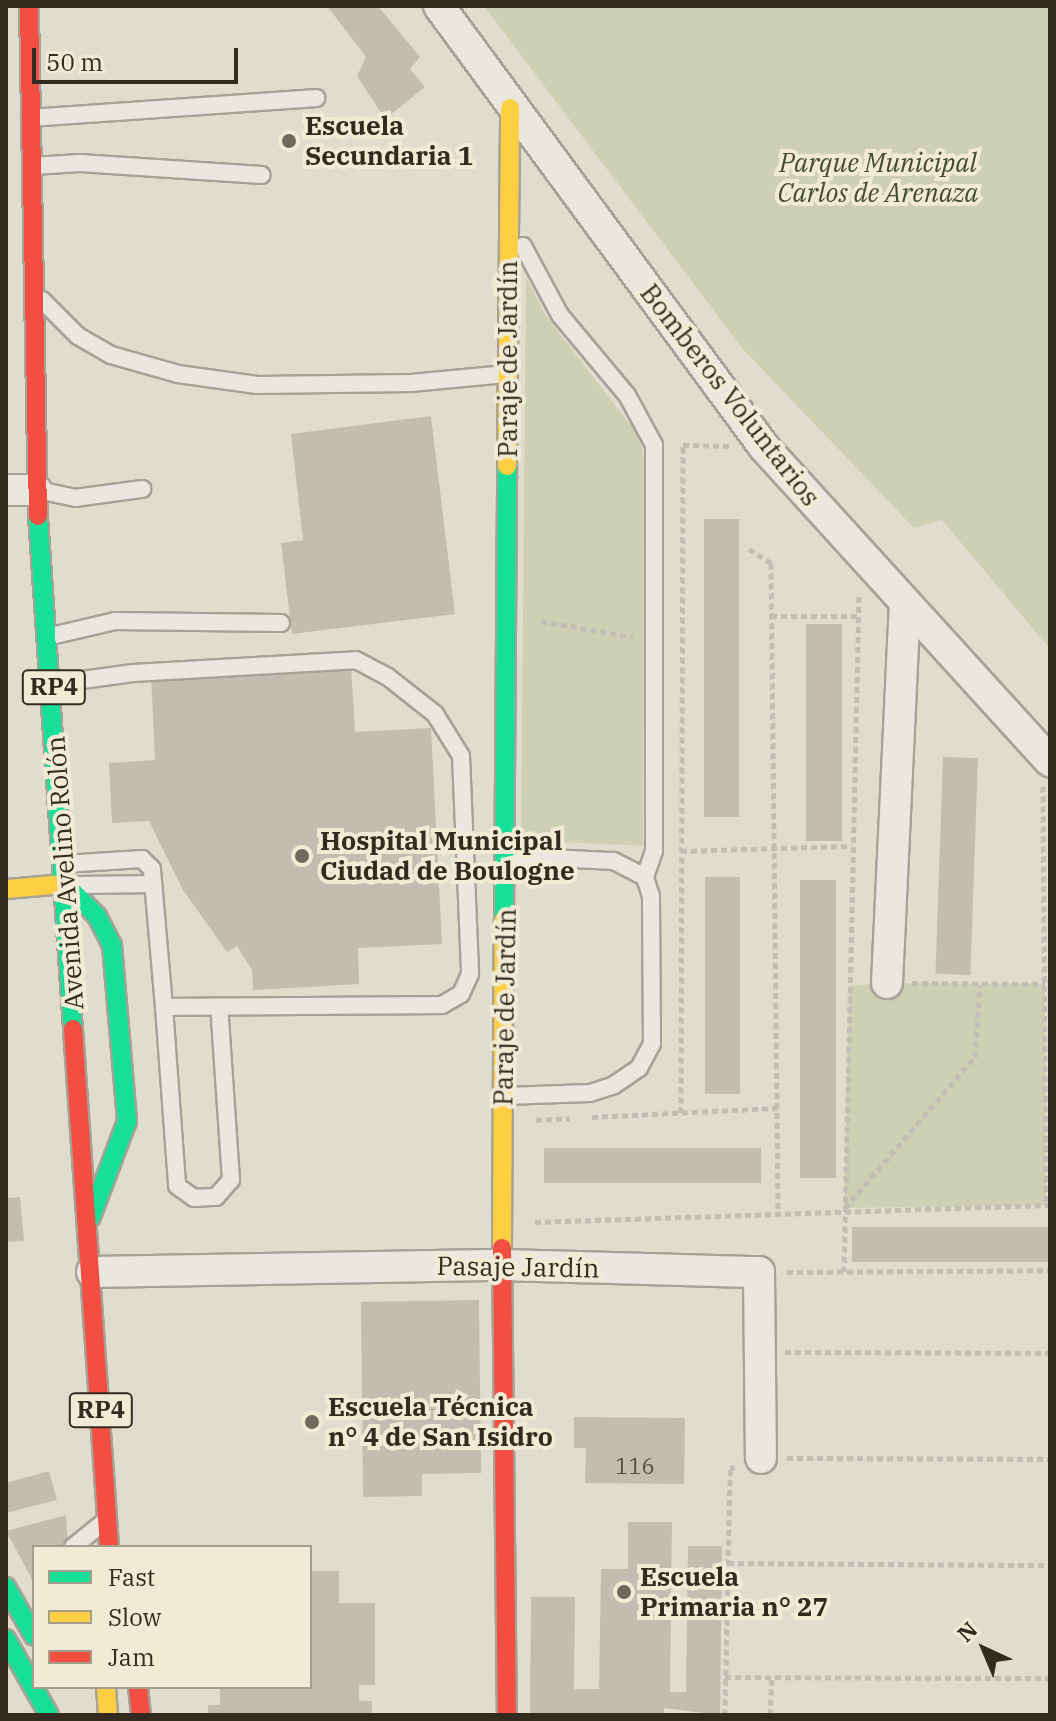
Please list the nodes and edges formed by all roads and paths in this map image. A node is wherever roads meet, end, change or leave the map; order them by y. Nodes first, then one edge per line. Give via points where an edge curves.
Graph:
1 (29, 6) edge
2 (439, 6) edge
3 (18, 84) edge
4 (316, 98) dead end
5 (510, 108) junction
6 (30, 118) junction
7 (32, 166) junction
8 (262, 175) dead end
9 (510, 219) junction
10 (33, 290) junction
11 (507, 374) junction
12 (654, 445) junction
13 (683, 445) junction
14 (764, 447) junction
15 (142, 489) dead end
16 (6, 490) edge
17 (36, 490) junction
18 (749, 549) dead end
19 (863, 558) junction
20 (905, 603) junction
21 (509, 611) junction
22 (771, 616) junction
23 (857, 616) junction
24 (281, 623) dead end
25 (51, 636) junction
26 (682, 637) junction
27 (655, 639) junction
28 (53, 684) junction
29 (1046, 756) edge
30 (852, 846) junction
31 (775, 848) junction
32 (681, 851) junction
33 (506, 856) junction
34 (64, 864) junction
35 (645, 877) junction
36 (1047, 880) edge
37 (65, 884) junction
38 (153, 884) junction
39 (6, 889) edge
40 (887, 983) joint
41 (1045, 984) junction
42 (980, 985) junction
43 (219, 1006) junction
44 (164, 1007) junction
45 (504, 1096) junction
46 (778, 1108) junction
47 (681, 1113) junction
48 (504, 1122) junction
49 (1048, 1205) edge
50 (844, 1208) junction
51 (778, 1209) junction
52 (89, 1222) junction
53 (502, 1223) junction
54 (503, 1265) junction
55 (1050, 1270) edge
56 (92, 1272) junction
57 (759, 1272) junction
58 (844, 1272) junction
59 (760, 1352) junction
60 (1050, 1353) edge
61 (761, 1458) junction
62 (1050, 1459) edge
63 (108, 1520) junction
64 (76, 1545) edge
65 (109, 1545) edge
66 (728, 1563) junction
67 (1050, 1565) edge
68 (8, 1578) edge
69 (32, 1632) edge
70 (6, 1639) edge
71 (725, 1677) junction
72 (772, 1677) junction
73 (1050, 1678) edge
74 (32, 1685) edge
75 (34, 1689) edge
76 (106, 1689) edge
77 (138, 1689) edge
78 (49, 1715) edge
79 (108, 1715) edge
80 (141, 1715) edge
81 (507, 1715) edge
82 (725, 1715) edge
83 (770, 1715) edge

1 - 3 main road, Avenida Avelino Rolón / RP4
2 - 5 street, Bomberos Voluntarios
3 - 6 main road, Avenida Avelino Rolón / RP4
4 - 6 lane
5 - 9 main road, Paraje de Jardín
5 - 14 street, Bomberos Voluntarios
6 - 7 main road, Avenida Avelino Rolón / RP4
7 - 8 lane via 80,163
7 - 10 main road, Avenida Avelino Rolón / RP4
9 - 11 main road, Paraje de Jardín
9 - 12 lane via 560,315 627,395
10 - 11 lane via 78,336 111,355 178,374 257,385 411,383
10 - 17 main road, Avenida Avelino Rolón / RP4
11 - 21 main road, Paraje de Jardín
12 - 13 path
12 - 27 lane
13 - 14 path
13 - 26 path
14 - 19 street, Bomberos Voluntarios
15 - 17 lane via 75,498
16 - 17 street
17 - 25 main road, Avenida Avelino Rolón / RP4
18 - 22 path via 771,563
19 - 20 street, Bomberos Voluntarios
19 - 23 path
20 - 29 street, Bomberos Voluntarios
20 - 40 street
21 - 27 path via 566,629
21 - 33 main road, Paraje de Jardín
22 - 23 path
22 - 31 path
23 - 30 path
24 - 25 lane via 115,621
25 - 28 main road, Avenida Avelino Rolón / RP4
26 - 27 path
26 - 32 path
27 - 35 lane via 654,851
28 - 34 main road, Avenida Avelino Rolón / RP4
28 - 43 lane via 133,673 356,660 435,714 452,735 461,756 470,974 461,994 442,1005
29 - 36 path
30 - 31 path
30 - 50 path
31 - 32 path
31 - 46 path
32 - 47 path
33 - 35 lane via 613,861
33 - 45 main road, Paraje de Jardín
34 - 37 main road, Avenida Avelino Rolón / RP4
34 - 38 lane via 142,859 152,869
35 - 45 lane via 651,896 652,1044 639,1068 590,1093
36 - 41 path
37 - 38 lane
37 - 39 main road
37 - 52 main road, Avenida Avelino Rolón / RP4
37 - 52 main road via 97,916 112,945 127,1121 114,1171
38 - 44 lane
40 - 42 path
41 - 42 path
41 - 49 path
42 - 50 path via 975,1057
43 - 44 lane
43 - 44 lane via 231,1180 216,1197 194,1198 177,1186
45 - 48 main road, Paraje de Jardín
46 - 47 path
46 - 51 path
47 - 48 path
48 - 53 main road, Paraje de Jardín
49 - 50 path
50 - 51 path
50 - 58 path
51 - 53 path
52 - 56 main road, Avenida Avelino Rolón / RP4
53 - 54 main road, Paraje de Jardín
54 - 56 street, Pasaje Jardín
54 - 57 street, Pasaje Jardín
54 - 81 main road, Paraje de Jardín
55 - 58 path
56 - 63 main road, Avenida Avelino Rolón / RP4
57 - 58 path
57 - 59 street
59 - 60 path
59 - 61 street
61 - 62 path
61 - 66 path via 730,1468
63 - 64 lane
63 - 65 main road, Avenida Avelino Rolón / RP4
66 - 67 path
66 - 71 path
68 - 69 main road
70 - 74 main road
71 - 72 path
71 - 82 path
72 - 73 path
72 - 83 path
75 - 78 main road
76 - 79 main road
77 - 80 main road

